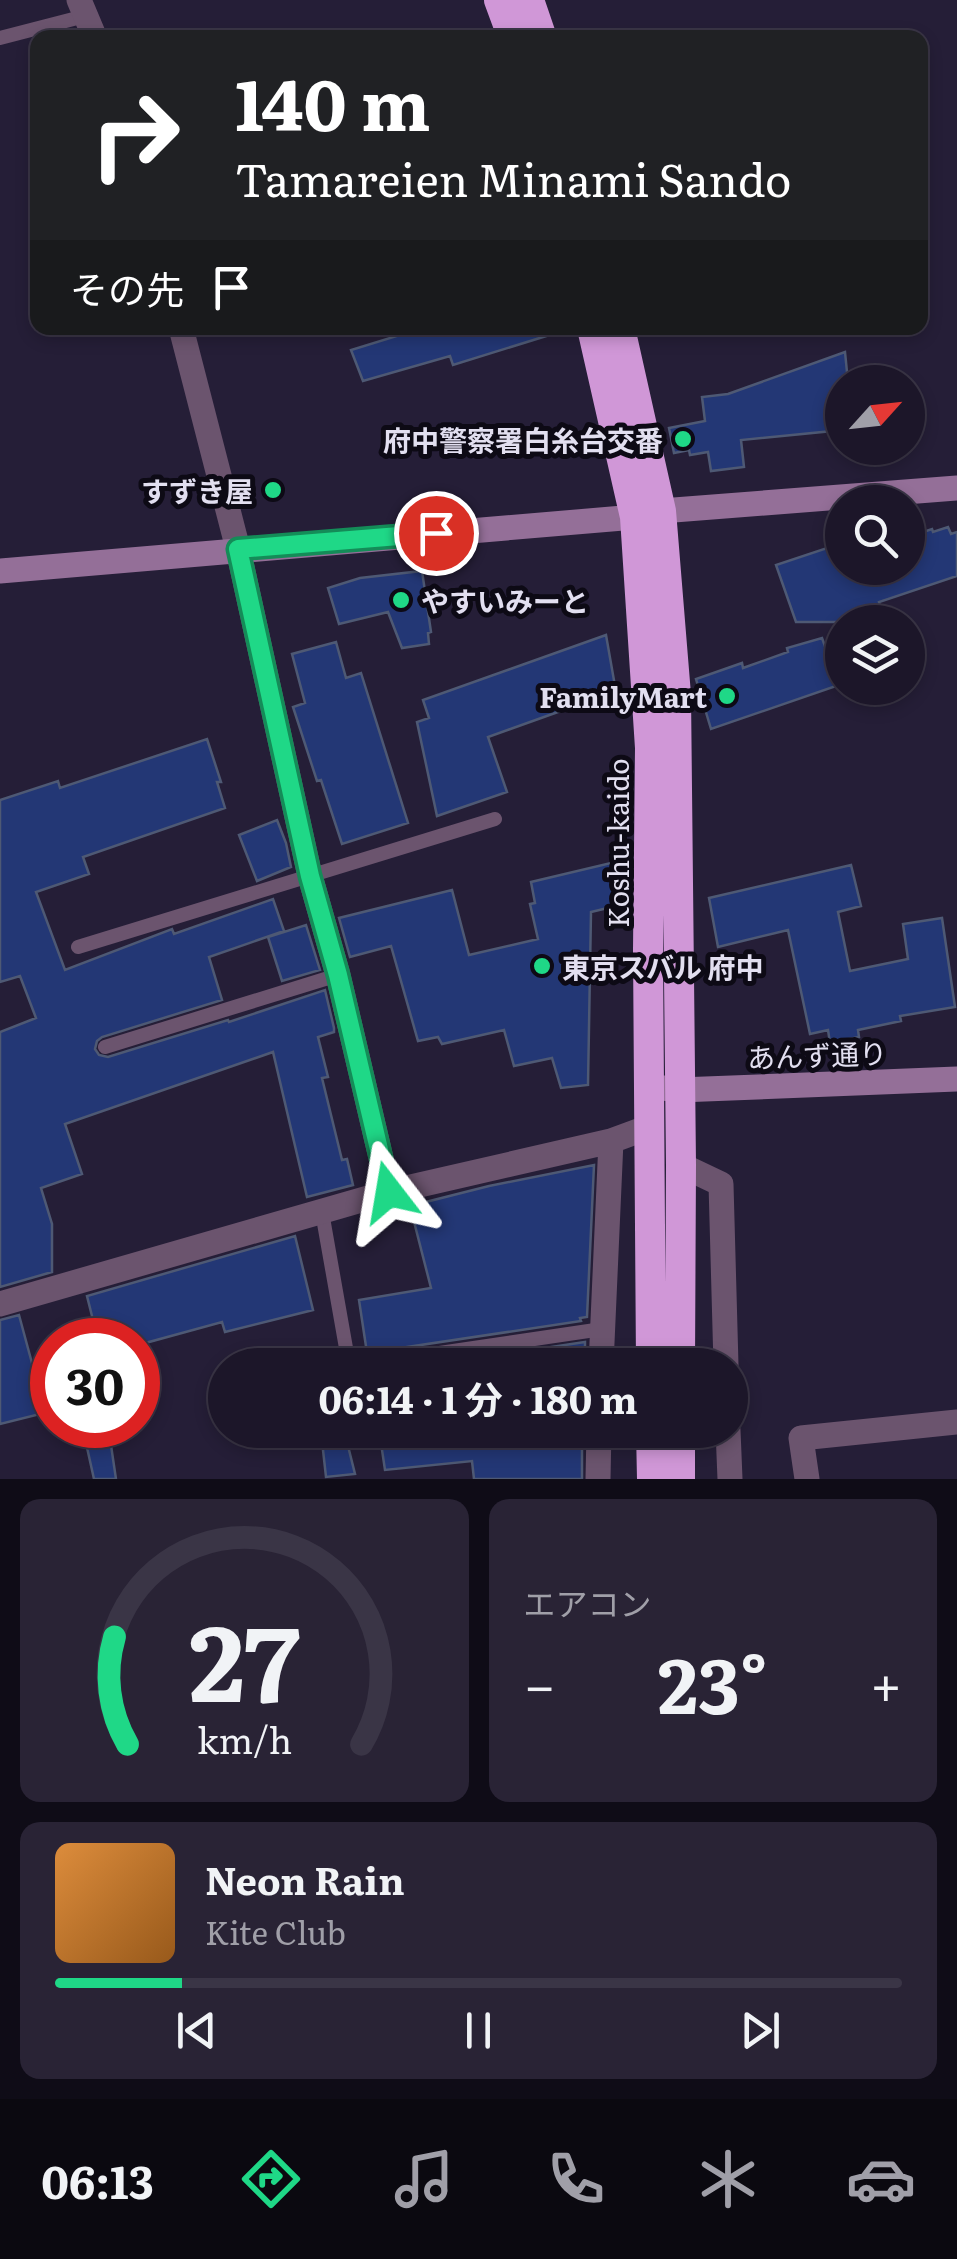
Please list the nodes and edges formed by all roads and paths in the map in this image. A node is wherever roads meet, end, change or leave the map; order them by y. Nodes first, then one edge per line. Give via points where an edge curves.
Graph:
1 (499, 0) edge
2 (528, 0) edge
3 (86, 18) edge
4 (34, 30) edge
5 (510, 30) edge
6 (539, 30) edge
7 (30, 31) edge
8 (0, 38) edge
9 (183, 335) edge
10 (594, 335) edge
11 (621, 335) edge
12 (957, 488) edge
13 (648, 514) junction
14 (238, 549) junction
15 (0, 571) edge
16 (495, 820) dead end
17 (310, 876) junction
18 (78, 947) dead end
19 (338, 975) junction
20 (105, 1047) dead end
21 (651, 1077) junction
22 (957, 1079) edge
23 (679, 1090) junction
24 (649, 1127) junction
25 (611, 1142) junction
26 (681, 1165) junction
27 (389, 1192) junction
28 (322, 1212) junction
29 (0, 1304) edge
30 (602, 1329) junction
31 (346, 1348) edge
32 (473, 1348) edge
33 (601, 1348) edge
34 (651, 1348) edge
35 (680, 1348) edge
36 (726, 1348) edge
37 (957, 1422) edge
38 (599, 1448) edge
39 (652, 1448) edge
40 (680, 1448) edge
41 (729, 1448) edge
42 (598, 1479) edge
43 (652, 1479) edge
44 (680, 1479) edge
45 (730, 1479) edge
46 (807, 1479) edge

1 - 5 highway
2 - 6 highway
3 - 4 lane
7 - 8 lane
9 - 14 street
10 - 13 highway, Koshu-kaido
11 - 13 highway, Koshu-kaido
12 - 13 street
13 - 14 street
13 - 21 highway, Koshu-kaido
13 - 23 highway, Koshu-kaido via 676,695
14 - 15 street
14 - 17 street
16 - 17 lane
17 - 18 lane
17 - 19 street
19 - 20 lane
19 - 27 street
21 - 23 street via 660,1087
21 - 24 highway, Koshu-kaido
22 - 23 street, あんず通り
23 - 26 highway, Koshu-kaido
24 - 25 street
24 - 34 highway, Koshu-kaido
25 - 27 street
25 - 30 street
26 - 35 highway, Koshu-kaido
26 - 36 street via 721,1184
27 - 28 street
28 - 29 street
28 - 31 lane
30 - 32 lane
30 - 33 street
37 - 46 street via 800,1438
38 - 42 street
39 - 43 highway
40 - 44 highway
41 - 45 street

